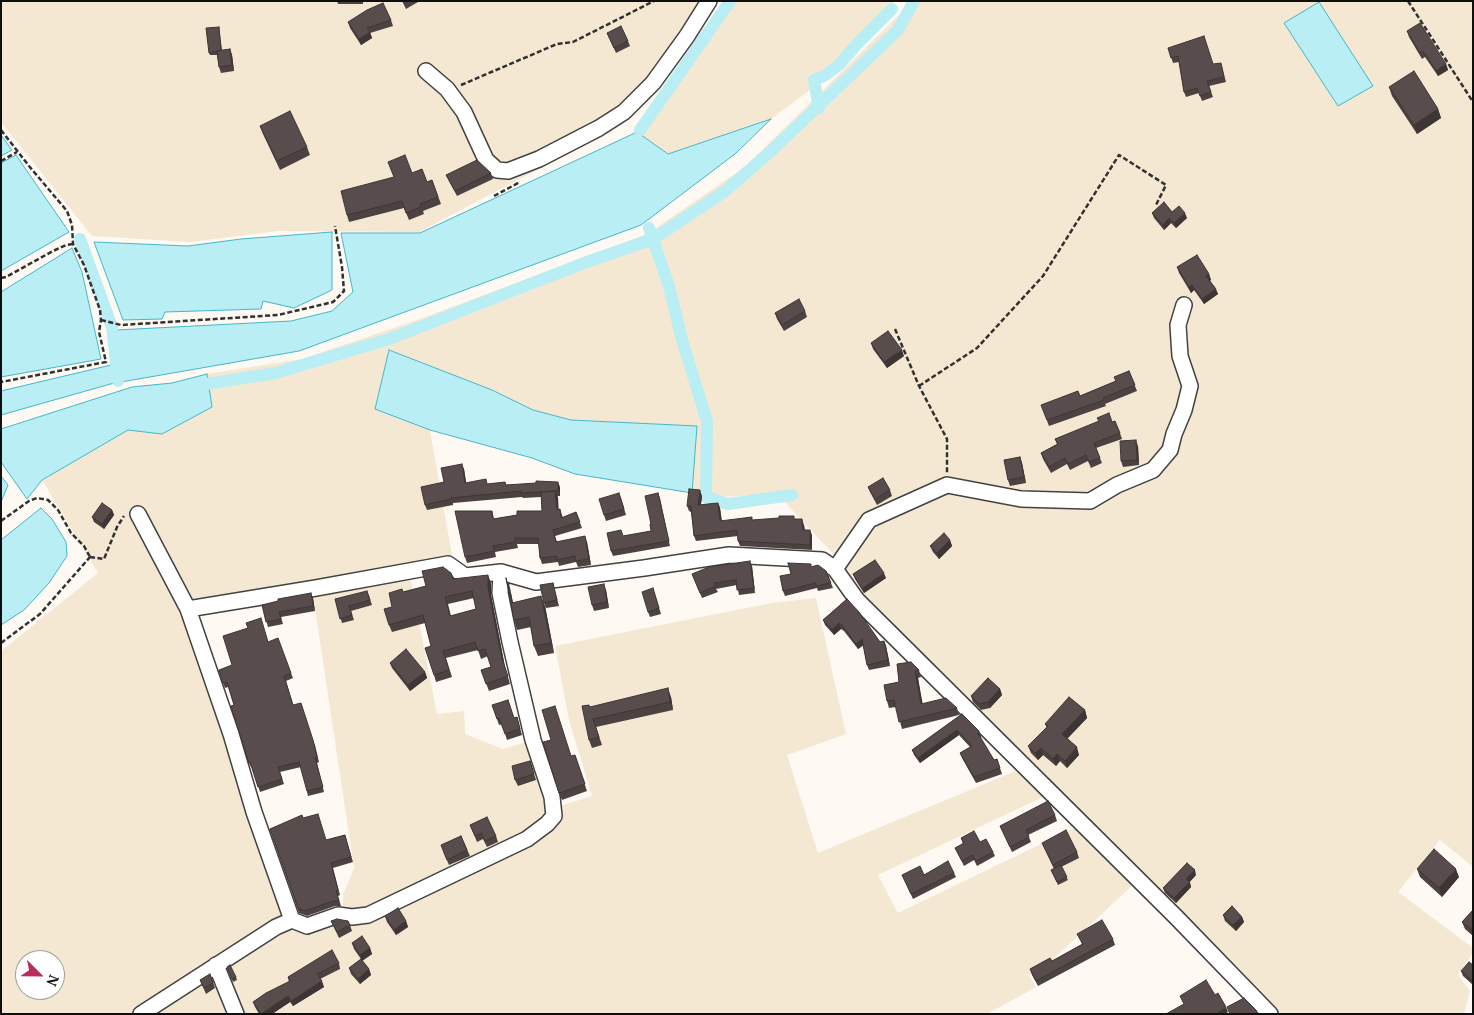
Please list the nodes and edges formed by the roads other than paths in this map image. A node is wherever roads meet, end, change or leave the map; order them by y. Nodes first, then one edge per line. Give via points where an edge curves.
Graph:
1 (709, 1) edge
2 (426, 71) dead end
3 (1184, 306) dead end
4 (138, 514) road end
5 (835, 569) junction
6 (501, 572) junction
7 (188, 609) junction
8 (292, 920) junction
9 (216, 964) junction
10 (141, 1014) edge
11 (236, 1014) edge
12 (1270, 1014) edge

1 - 2 street via 652,83 624,112 599,128 508,171 498,170 486,160 464,112 447,89
3 - 5 street via 1178,325 1180,356 1190,386 1170,450 1153,470 1090,501 1021,499 947,485 869,520
4 - 7 street
5 - 6 street via 822,560 729,555 536,582
5 - 12 street via 857,600
6 - 7 street via 465,576 448,564
6 - 8 street via 500,593 510,642 533,740 552,797 554,816 527,839 368,915 352,918 338,915 307,926
7 - 8 street
8 - 9 street
9 - 10 street
9 - 11 street

